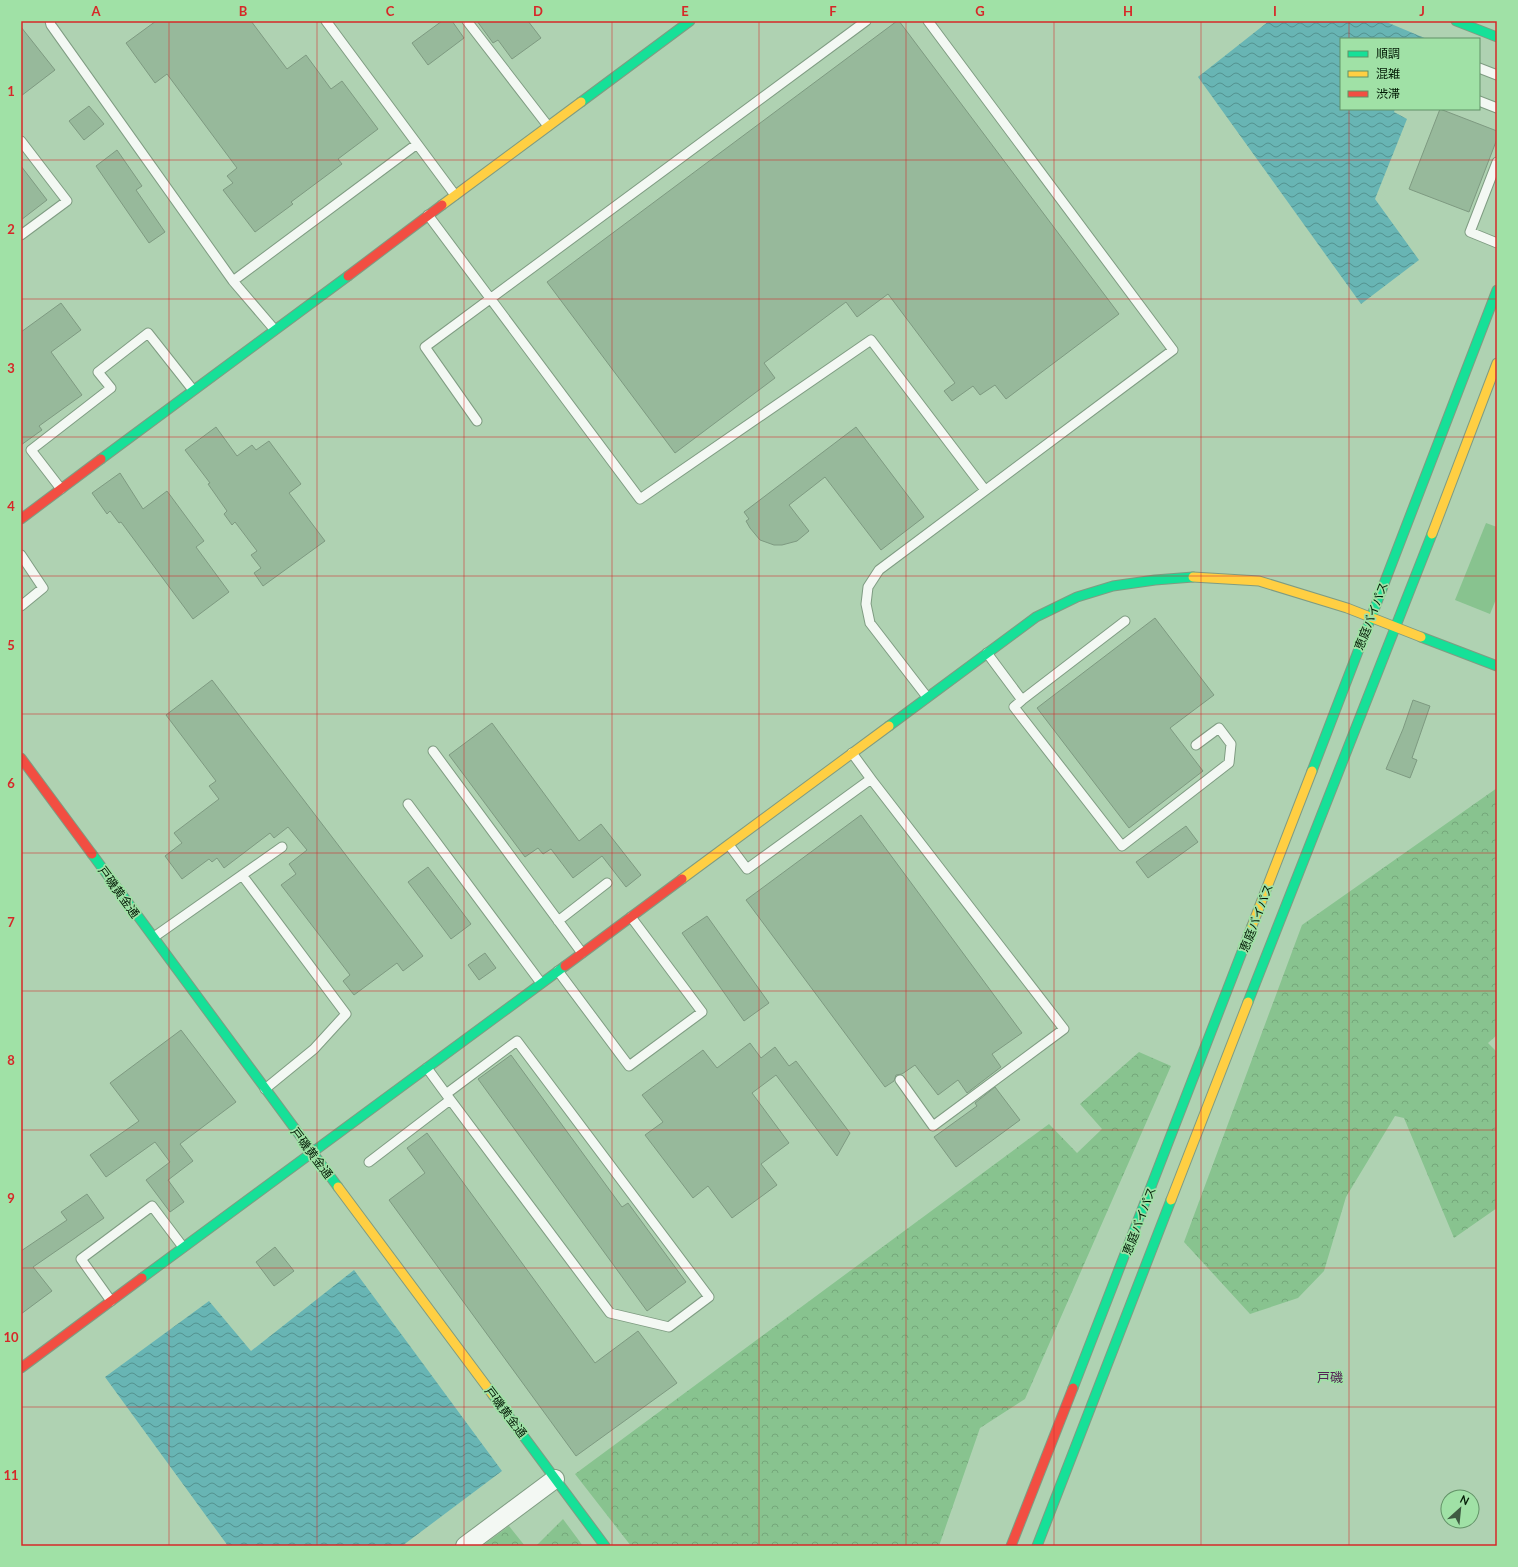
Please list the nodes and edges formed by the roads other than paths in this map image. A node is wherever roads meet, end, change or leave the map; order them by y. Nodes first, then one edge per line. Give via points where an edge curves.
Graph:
1 (50, 21) edge
2 (326, 21) edge
3 (467, 21) edge
4 (690, 21) edge
5 (866, 21) edge
6 (928, 21) edge
7 (1456, 21) edge
8 (1497, 37) edge
9 (1480, 68) edge
10 (1497, 75) edge
11 (1480, 101) edge
12 (1497, 108) edge
13 (548, 126) junction
14 (21, 141) edge
15 (417, 144) junction
16 (1497, 162) edge
17 (454, 195) junction
18 (428, 215) junction
19 (21, 235) edge
20 (1497, 242) edge
21 (233, 281) junction
22 (1497, 290) edge
23 (490, 298) junction
24 (274, 329) junction
25 (1497, 363) edge
26 (193, 390) junction
27 (478, 421) dead end
28 (61, 488) junction
29 (985, 490) junction
30 (21, 519) edge
31 (21, 556) edge
32 (21, 606) edge
33 (1371, 617) junction
34 (1125, 621) dead end
35 (1396, 627) junction
36 (987, 652) junction
37 (1497, 666) edge
38 (927, 697) junction
39 (1022, 700) junction
40 (1196, 745) dead end
41 (433, 751) dead end
42 (852, 753) junction
43 (21, 758) edge
44 (871, 779) junction
45 (408, 804) dead end
46 (728, 844) junction
47 (282, 847) dead end
48 (242, 875) junction
49 (607, 883) dead end
50 (631, 917) junction
51 (558, 921) junction
52 (153, 938) junction
53 (582, 953) junction
54 (558, 971) junction
55 (542, 983) junction
56 (427, 1068) junction
57 (900, 1080) dead end
58 (265, 1089) junction
59 (448, 1097) junction
60 (312, 1153) junction
61 (369, 1162) dead end
62 (183, 1247) junction
63 (111, 1301) junction
64 (21, 1368) edge
65 (555, 1478) junction
66 (465, 1546) edge
67 (605, 1546) edge
68 (1011, 1546) edge
69 (1037, 1546) edge

1 - 21 lane
2 - 15 lane
3 - 13 lane
4 - 13 main road
5 - 23 lane
6 - 29 lane via 1173,350
7 - 8 main road
9 - 10 lane
11 - 12 lane
13 - 17 main road
14 - 19 lane via 67,201
15 - 17 lane
15 - 21 lane
16 - 20 lane via 1470,232
17 - 18 main road
18 - 23 lane
18 - 24 main road
21 - 24 lane
22 - 33 main road, 恵庭バイパス
23 - 27 lane via 425,347
23 - 29 lane via 640,499 871,340
24 - 26 main road
25 - 35 main road, 恵庭バイパス
26 - 28 main road
26 - 28 lane via 148,333 98,372 111,388 31,450
28 - 30 main road
29 - 38 lane via 879,570 868,587 866,604 870,623
31 - 32 lane via 43,588
33 - 35 main road
33 - 36 main road via 1260,582 1199,577 1155,580 1113,586 1077,598 1036,616
33 - 68 main road, 恵庭バイパス
34 - 39 lane
35 - 37 main road
35 - 69 main road, 恵庭バイパス
36 - 38 main road
36 - 39 lane
38 - 42 main road
39 - 40 lane via 1014,707 1122,846 1229,763 1231,744 1219,728
41 - 51 lane
42 - 44 lane
42 - 46 main road
43 - 52 main road, 戸磯黄金通
44 - 46 lane via 747,870
44 - 57 lane via 1064,1029 933,1126
45 - 55 lane
46 - 50 main road
47 - 48 lane
48 - 52 lane
48 - 58 lane via 346,1014 314,1049
49 - 51 lane
50 - 53 main road
50 - 54 lane via 702,1012 636,1062 629,1066
51 - 53 lane
52 - 58 main road, 戸磯黄金通
53 - 54 main road
54 - 55 main road
55 - 56 main road
56 - 59 lane
56 - 60 main road
58 - 60 main road, 戸磯黄金通
59 - 59 lane via 517,1042 709,1297 669,1328 610,1313
59 - 61 lane
60 - 62 main road
60 - 65 main road, 戸磯黄金通
62 - 63 main road
62 - 63 lane via 152,1206 82,1259
63 - 64 main road
65 - 66 street
65 - 67 main road, 戸磯黄金通

